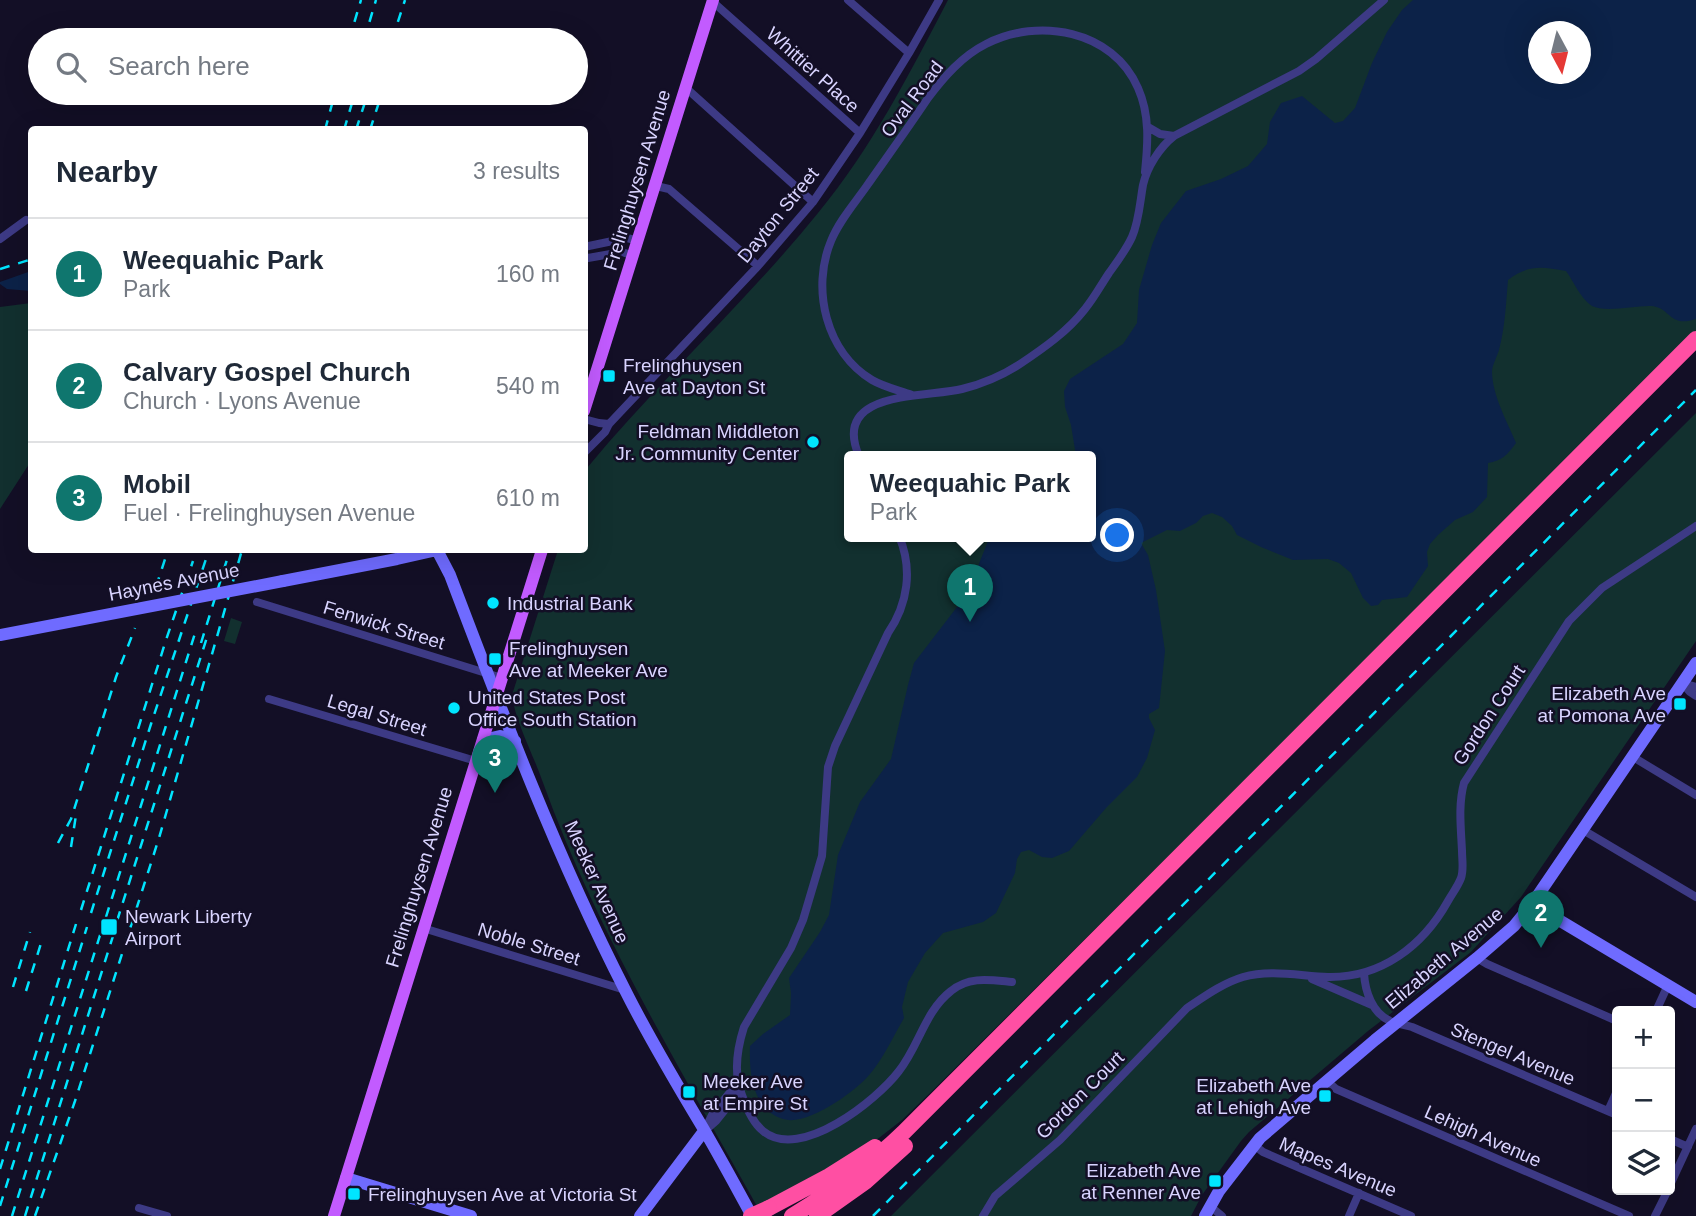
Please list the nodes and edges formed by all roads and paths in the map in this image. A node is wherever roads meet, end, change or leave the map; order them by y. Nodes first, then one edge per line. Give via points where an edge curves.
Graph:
1 (848, 0) edge
2 (939, 0) edge
3 (1384, 0) edge
4 (713, 1) edge
5 (909, 53) junction
6 (686, 88) junction
7 (1148, 127) junction
8 (860, 134) junction
9 (1174, 136) junction
10 (1144, 181) junction
11 (656, 186) junction
12 (813, 202) junction
13 (26, 220) dead end
14 (0, 239) edge
15 (639, 241) junction
16 (588, 246) edge
17 (634, 256) junction
18 (588, 258) edge
19 (758, 266) junction
20 (1696, 339) edge
21 (1696, 353) edge
22 (912, 395) junction
23 (588, 399) edge
24 (588, 420) edge
25 (609, 424) junction
26 (588, 449) edge
27 (858, 451) edge
28 (1696, 526) edge
29 (901, 542) edge
30 (424, 553) edge
31 (439, 553) edge
32 (541, 553) edge
33 (257, 603) dead end
34 (0, 635) edge
35 (1696, 663) edge
36 (489, 674) junction
37 (502, 678) junction
38 (1682, 683) junction
39 (1696, 687) edge
40 (497, 695) junction
41 (1696, 696) edge
42 (269, 699) dead end
43 (483, 740) junction
44 (514, 741) junction
45 (1633, 757) junction
46 (476, 761) junction
47 (1696, 795) edge
48 (1583, 830) junction
49 (1696, 897) edge
50 (1532, 904) junction
51 (423, 928) junction
52 (1477, 958) junction
53 (1364, 972) junction
54 (1306, 976) junction
55 (1012, 982) dead end
56 (1668, 985) junction
57 (625, 990) junction
58 (1696, 1002) edge
59 (1372, 1004) junction
60 (1658, 1006) edge
61 (1612, 1019) edge
62 (1397, 1023) junction
63 (1327, 1081) junction
64 (739, 1086) junction
65 (948, 1088) junction
66 (1612, 1102) edge
67 (1608, 1111) junction
68 (1612, 1113) edge
69 (1696, 1129) edge
70 (704, 1130) junction
71 (1675, 1141) edge
72 (1254, 1145) junction
73 (1688, 1147) junction
74 (1675, 1175) edge
75 (346, 1178) junction
76 (854, 1190) junction
77 (1359, 1193) junction
78 (1666, 1195) edge
79 (139, 1208) dead end
80 (1207, 1211) edge
81 (167, 1216) edge
82 (334, 1216) edge
83 (471, 1216) edge
84 (640, 1216) edge
85 (752, 1216) edge
86 (792, 1216) edge
87 (817, 1216) edge
88 (824, 1216) edge
89 (983, 1216) edge
90 (1223, 1216) edge
91 (1349, 1216) edge
92 (1411, 1216) edge
93 (1629, 1216) edge
94 (1655, 1216) edge

1 - 5 street
2 - 5 street, Dayton Street
3 - 9 street via 1299,71
4 - 6 main road, Frelinghuysen Avenue
4 - 8 street, Whittier Place
5 - 8 street, Dayton Street
6 - 11 main road, Frelinghuysen Avenue
6 - 12 street
7 - 9 street
7 - 10 street, Oval Road
7 - 22 street, Oval Road via 1137,86 1123,64 1091,41 1058,30 1030,30 996,39 942,79 840,224 822,271 826,317 841,349 871,379
8 - 12 street, Dayton Street
9 - 10 street via 1161,149
10 - 22 street via 1133,235 1070,326 1000,375 962,389
11 - 15 main road, Frelinghuysen Avenue
11 - 19 street via 669,189
12 - 19 street, Dayton Street
13 - 14 street
15 - 16 street via 627,238
15 - 17 main road, Frelinghuysen Avenue
17 - 18 street via 622,252
17 - 23 main road, Frelinghuysen Avenue
19 - 25 street, Dayton Street
20 - 65 highway
21 - 76 highway via 906,1145
22 - 27 street via 861,413 854,438
24 - 25 street
25 - 26 street, Dayton Street
28 - 53 street, Gordon Court via 1602,588 1569,621 1464,783 1460,803 1462,876 1437,919 1409,950
29 - 64 street via 907,570 904,600 835,746 828,767 821,856 814,885 791,948 744,1027 736,1064
30 - 34 main road, Haynes Avenue, bridge
31 - 36 main road, Meeker Avenue
32 - 37 main road, Frelinghuysen Avenue
33 - 36 street, Fenwick Street
35 - 38 main road, Elizabeth Avenue
36 - 37 street, Fenwick Street
36 - 40 main road, Meeker Avenue
37 - 40 main road, Frelinghuysen Avenue
38 - 39 street
38 - 41 street
38 - 45 main road, Elizabeth Avenue
40 - 43 main road, Frelinghuysen Avenue
40 - 44 main road, Meeker Avenue
42 - 46 street, Legal Street
43 - 44 main road via 500,736
43 - 46 main road, Frelinghuysen Avenue
44 - 57 main road, Meeker Avenue
45 - 47 street
45 - 48 main road, Elizabeth Avenue
46 - 51 main road, Frelinghuysen Avenue
48 - 49 street
48 - 50 main road, Elizabeth Avenue
50 - 52 main road, Elizabeth Avenue
50 - 56 main road
51 - 57 street, Noble Street
51 - 75 main road, Frelinghuysen Avenue
52 - 61 street
52 - 62 main road, Elizabeth Avenue
53 - 54 street, Gordon Court
53 - 59 street
54 - 59 street, Stengel Avenue
54 - 89 street, Gordon Court via 1244,976 1187,1008 1060,1140 995,1196
55 - 64 street via 975,979 953,989 937,1004 900,1071 849,1117 813,1135 770,1135 758,1126
56 - 58 main road
56 - 60 street
57 - 70 main road, Meeker Avenue
59 - 62 street, Stengel Avenue via 1387,1020
62 - 63 main road, Elizabeth Avenue
62 - 67 street, Stengel Avenue
63 - 72 main road, Elizabeth Avenue
63 - 93 street, Lehigh Avenue via 1336,1089
64 - 70 street via 716,1121
65 - 85 highway, bridge via 862,1155
65 - 86 highway via 864,1168
66 - 67 street
67 - 68 street, Stengel Avenue
69 - 73 street
70 - 84 main road
70 - 85 main road, Meeker Avenue
71 - 73 street
72 - 77 street, Mapes Avenue
72 - 80 main road, Elizabeth Avenue
73 - 74 street
75 - 82 main road, Frelinghuysen Avenue
75 - 83 main road
76 - 87 highway
76 - 88 highway
77 - 91 street
77 - 92 street, Mapes Avenue
78 - 94 street
79 - 81 street
80 - 90 street

